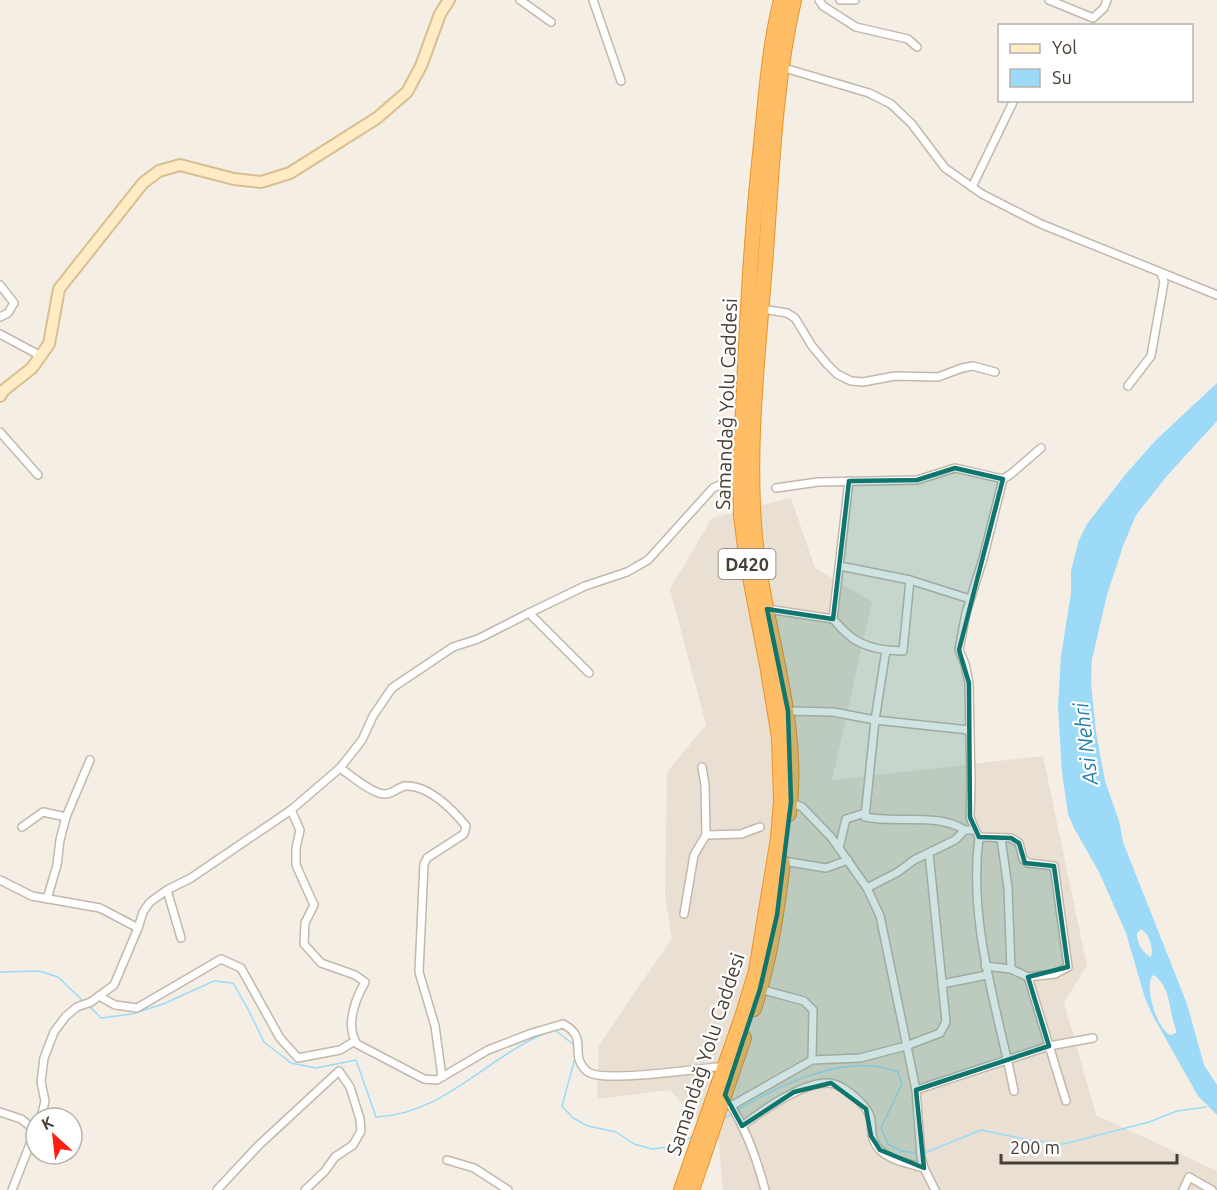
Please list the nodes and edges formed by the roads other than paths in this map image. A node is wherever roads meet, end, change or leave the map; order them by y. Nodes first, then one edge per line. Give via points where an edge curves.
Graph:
1 (449, 0) edge
2 (520, 0) edge
3 (593, 0) edge
4 (781, 0) edge
5 (794, 0) edge
6 (819, 0) edge
7 (840, 0) edge
8 (855, 0) edge
9 (1049, 0) edge
10 (1107, 0) edge
11 (551, 22) dead end
12 (917, 47) dead end
13 (781, 67) junction
14 (621, 81) dead end
15 (1013, 102) edge
16 (972, 187) junction
17 (1161, 273) junction
18 (0, 285) edge
19 (1217, 295) edge
20 (762, 309) junction
21 (0, 317) edge
22 (0, 334) edge
23 (41, 356) junction
24 (995, 372) dead end
25 (1128, 386) dead end
26 (0, 396) edge
27 (0, 432) edge
28 (1041, 448) dead end
29 (38, 475) dead end
30 (740, 476) junction
31 (1003, 479) junction
32 (849, 482) junction
33 (776, 488) dead end
34 (840, 566) junction
35 (910, 580) junction
36 (970, 599) junction
37 (767, 609) junction
38 (529, 613) junction
39 (834, 619) junction
40 (886, 650) junction
41 (589, 673) dead end
42 (788, 711) junction
43 (875, 720) junction
44 (969, 730) junction
45 (90, 760) dead end
46 (340, 768) junction
47 (702, 768) dead end
48 (786, 802) junction
49 (291, 810) junction
50 (865, 813) junction
51 (66, 817) junction
52 (22, 826) dead end
53 (760, 827) dead end
54 (965, 830) junction
55 (977, 833) junction
56 (706, 835) junction
57 (1001, 838) junction
58 (839, 848) junction
59 (929, 853) junction
60 (783, 861) junction
61 (848, 861) junction
62 (0, 880) edge
63 (867, 888) junction
64 (167, 890) junction
65 (47, 899) junction
66 (684, 914) dead end
67 (138, 928) junction
68 (181, 938) dead end
69 (985, 966) junction
70 (1011, 969) junction
71 (987, 975) junction
72 (1028, 976) junction
73 (942, 984) junction
74 (760, 989) junction
75 (99, 996) junction
76 (1093, 1038) dead end
77 (355, 1041) junction
78 (906, 1046) junction
79 (1049, 1046) junction
80 (812, 1060) junction
81 (1008, 1061) junction
82 (724, 1066) junction
83 (442, 1077) junction
84 (916, 1090) junction
85 (1014, 1091) dead end
86 (1066, 1101) dead end
87 (44, 1106) edge
88 (723, 1108) junction
89 (0, 1112) edge
90 (24, 1121) edge
91 (742, 1126) junction
92 (24, 1160) edge
93 (447, 1160) dead end
94 (924, 1168) junction
95 (12, 1190) edge
96 (217, 1190) edge
97 (305, 1190) edge
98 (508, 1190) edge
99 (681, 1190) edge
100 (692, 1190) edge
101 (765, 1190) edge
102 (935, 1190) edge
103 (1183, 1190) edge
104 (1212, 1190) edge

1 - 23 street via 407,92 377,118 290,173 261,182 180,165 159,171 143,183 59,289 49,344
2 - 11 street
3 - 14 street
4 - 30 highway, Samandağ Yolu Caddesi / D420 via 758,176
5 - 13 highway, Samandağ Yolu Caddesi / D420
6 - 12 street via 856,27 908,39
7 - 8 street
9 - 10 street via 1093,18
13 - 16 street via 869,93 891,104 911,123 945,168
13 - 20 highway, Samandağ Yolu Caddesi / D420
15 - 16 street
16 - 17 street via 1041,224
17 - 19 street
17 - 25 street via 1164,282 1151,356
18 - 21 street via 14,303
20 - 24 street via 795,318 827,364 851,381 938,376 973,366
20 - 37 highway, Samandağ Yolu Caddesi / D420 via 753,490 756,546
22 - 23 street
23 - 26 street
27 - 29 street
28 - 31 street
30 - 38 street via 713,488 648,560
30 - 48 highway, Samandağ Yolu Caddesi / D420 via 747,562 779,737
31 - 32 street via 955,468 917,480
31 - 36 street
32 - 33 street
32 - 34 street
34 - 35 street
34 - 39 street
35 - 36 street
35 - 40 street via 903,651
36 - 44 street via 958,650 969,684
37 - 39 street
37 - 42 highway, Samandağ Yolu Caddesi / D420
38 - 41 street
38 - 46 street via 453,647 392,688 362,740
39 - 40 street via 854,640
40 - 43 street
42 - 43 street via 832,712
42 - 48 highway, Samandağ Yolu Caddesi / D420 via 791,767
43 - 44 street
43 - 50 street
44 - 55 street via 970,816
45 - 51 street
46 - 49 street
46 - 83 street via 380,794 409,786 429,792 466,826 464,834 424,864 419,972 435,1026
47 - 56 street
48 - 58 street via 802,807
48 - 60 highway, Samandağ Yolu Caddesi / D420
48 - 82 highway, Samandağ Yolu Caddesi / D420 via 756,972
49 - 64 street
49 - 77 street via 300,830 296,864 314,904 306,923 304,944 321,963 365,982 355,999 351,1034
50 - 54 street via 865,818 882,821 943,821
50 - 58 street via 846,819
51 - 52 street via 43,812
51 - 65 street
53 - 56 street via 741,834
54 - 55 street
54 - 59 street via 955,840
55 - 57 street
55 - 69 street via 976,886
56 - 66 street via 694,855
57 - 70 street via 1008,888
57 - 72 street via 1019,843 1028,863 1053,866 1068,967 1055,974
58 - 61 street
59 - 63 street
59 - 73 street
60 - 61 street via 826,868
60 - 74 highway, Samandağ Yolu Caddesi / D420 via 777,915
61 - 63 street
62 - 65 street
63 - 78 street via 880,916
64 - 67 street via 150,902
64 - 68 street
65 - 67 street via 100,908
67 - 75 street via 114,985
69 - 70 street
69 - 71 street
70 - 72 street
71 - 73 street
71 - 81 street
72 - 79 street
73 - 78 street via 946,1022 940,1033
74 - 80 street via 804,1001 813,1010
74 - 88 highway, Samandağ Yolu Caddesi / D420
75 - 77 street via 115,1005 137,1008 221,959 242,968 280,1038 298,1059 340,1050
75 - 87 street via 77,1007 54,1032 44,1058
76 - 79 street
77 - 83 street via 423,1078
78 - 80 street via 860,1058
78 - 84 street
79 - 81 street
79 - 86 street
80 - 88 street
81 - 84 street
81 - 85 street
82 - 83 street via 610,1077 590,1073 579,1059 579,1042 572,1029 562,1024 488,1050
82 - 88 highway, Samandağ Yolu Caddesi / D420
84 - 94 street
88 - 91 street via 738,1117
88 - 99 highway, Samandağ Yolu Caddesi / D420
88 - 100 highway, Samandağ Yolu Caddesi / D420
89 - 90 street
91 - 94 street via 794,1092 831,1083 846,1090 867,1109 871,1137 880,1150 891,1158
91 - 101 street via 756,1155
92 - 95 street
93 - 98 street via 474,1168
94 - 102 street
96 - 97 street via 339,1071 350,1088 361,1131 353,1146 335,1157
103 - 104 street via 1189,1177

